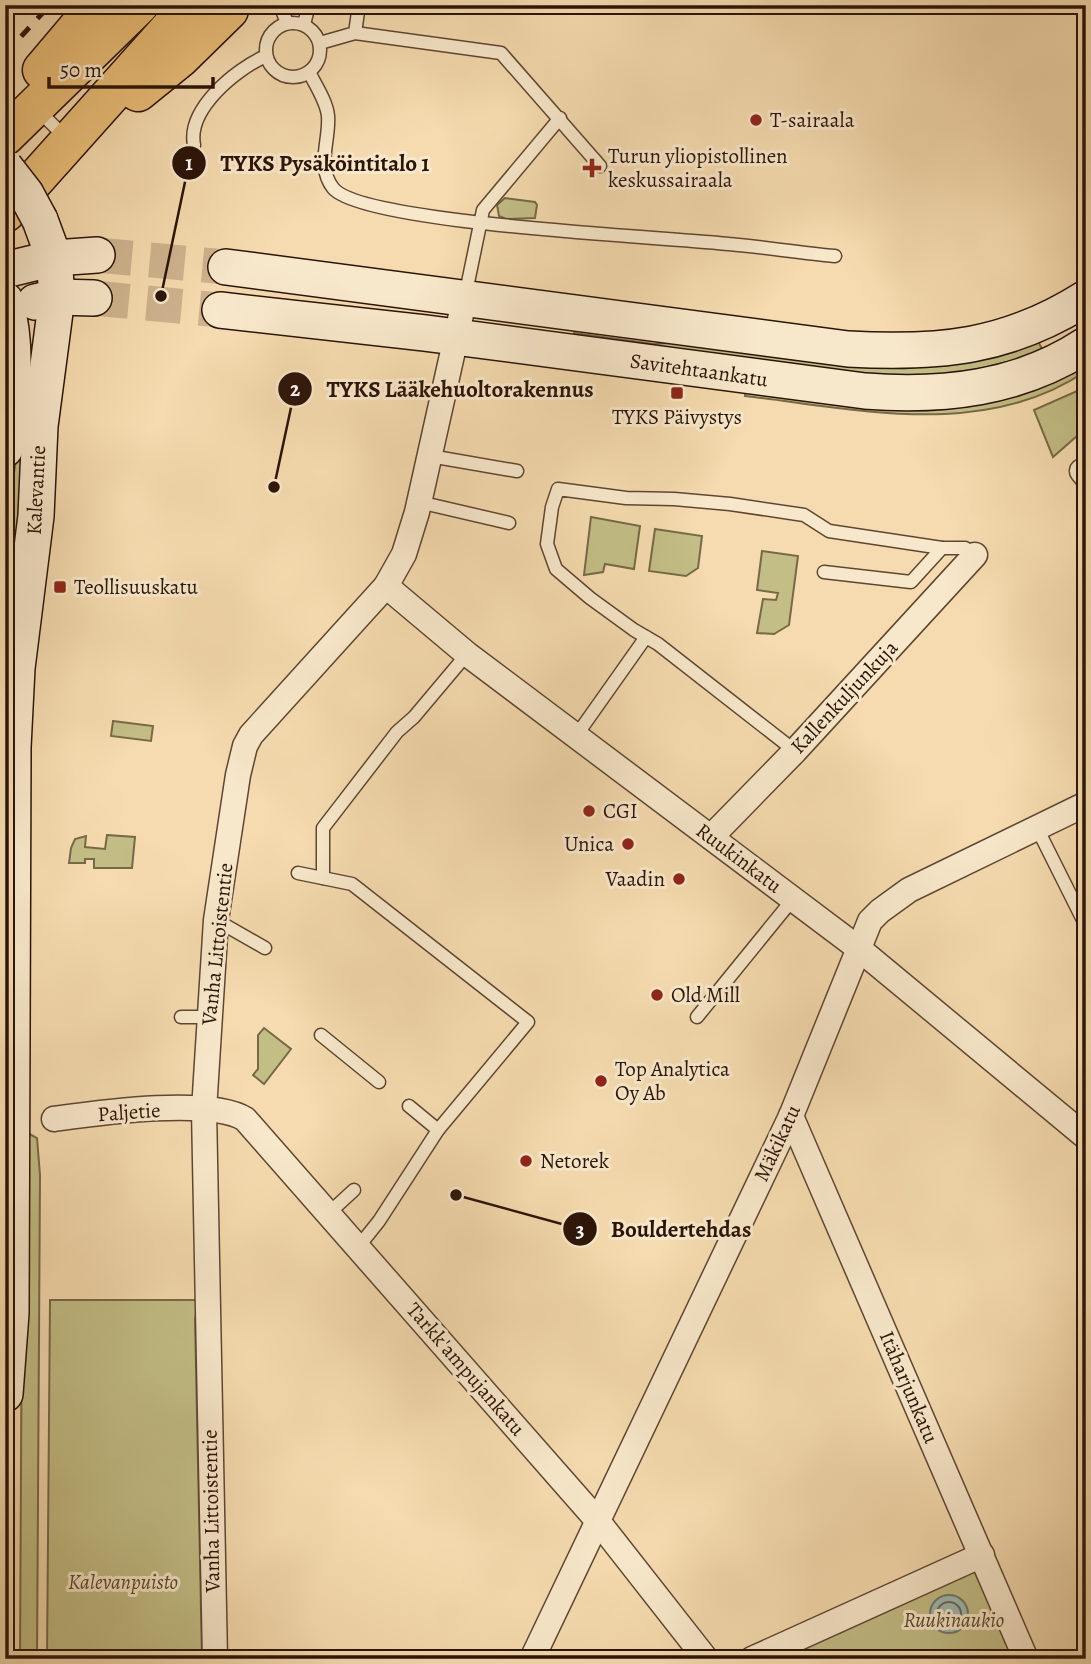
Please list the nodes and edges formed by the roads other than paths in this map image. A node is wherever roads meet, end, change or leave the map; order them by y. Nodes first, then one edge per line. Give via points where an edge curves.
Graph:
1 (97, 5) edge
2 (139, 5) edge
3 (191, 5) edge
4 (280, 5) edge
5 (309, 5) edge
6 (359, 5) edge
7 (229, 10) dead end
8 (288, 23) junction
9 (304, 24) junction
10 (355, 33) junction
11 (320, 43) junction
12 (266, 56) junction
13 (309, 72) junction
14 (20, 115) edge
15 (560, 118) junction
16 (5, 136) edge
17 (194, 145) dead end
18 (59, 152) junction
19 (600, 166) dead end
20 (5, 167) edge
21 (22, 216) edge
22 (480, 224) junction
23 (97, 255) tunnel mouth
24 (835, 256) dead end
25 (54, 258) junction
26 (226, 267) tunnel mouth
27 (5, 270) edge
28 (57, 297) junction
29 (465, 297) junction
30 (94, 298) tunnel mouth
31 (1086, 298) edge
32 (7, 305) edge
33 (220, 310) tunnel mouth
34 (456, 337) junction
35 (1086, 345) edge
36 (5, 449) edge
37 (430, 456) junction
38 (517, 471) dead end
39 (419, 502) junction
40 (509, 523) dead end
41 (942, 548) junction
42 (975, 555) joint
43 (824, 572) dead end
44 (386, 586) junction
45 (15, 618) edge
46 (646, 637) junction
47 (467, 654) junction
48 (576, 736) junction
49 (795, 751) junction
50 (1086, 804) edge
51 (1037, 828) junction
52 (711, 837) junction
53 (298, 873) dead end
54 (323, 878) junction
55 (793, 899) junction
56 (216, 920) junction
57 (1086, 926) edge
58 (265, 948) dead end
59 (858, 948) junction
60 (181, 1017) dead end
61 (209, 1017) junction
62 (697, 1017) dead end
63 (321, 1035) dead end
64 (8, 1041) edge
65 (379, 1082) dead end
66 (8, 1085) edge
67 (409, 1106) dead end
68 (204, 1110) junction
69 (791, 1116) junction
70 (54, 1119) dead end
71 (438, 1129) junction
72 (1086, 1137) edge
73 (354, 1190) dead end
74 (329, 1213) junction
75 (359, 1246) junction
76 (5, 1394) edge
77 (597, 1520) junction
78 (982, 1555) junction
79 (215, 1659) edge
80 (532, 1659) edge
81 (706, 1659) edge
82 (752, 1659) edge
83 (1026, 1659) edge

1 - 14 highway via 50,58
2 - 14 highway
3 - 18 highway
4 - 8 lane
5 - 9 lane
6 - 10 lane
7 - 18 highway via 180,58
8 - 9 lane
8 - 12 lane via 269,36
9 - 11 lane
10 - 11 lane
10 - 15 lane via 501,53
11 - 13 lane via 320,58
12 - 13 lane via 271,66 287,77
12 - 17 lane via 231,78 201,111 193,127
13 - 22 lane via 328,114 324,154 326,175 334,190 369,206
14 - 16 highway
14 - 18 lane
15 - 19 lane
15 - 22 lane via 485,205
18 - 21 highway
20 - 21 main road, Kalevantie, bridge via 26,194
21 - 25 main road, Kalevantie
22 - 24 lane via 730,237
22 - 29 lane
23 - 25 main road
25 - 27 main road
25 - 28 main road, Kalevantie
26 - 29 main road, Savitehtaankatu
28 - 30 main road
28 - 32 main road
28 - 45 main road, Kalevantie via 40,426 36,516
29 - 31 main road, Savitehtaankatu via 889,351 949,349 1018,333
29 - 34 street, Vanha Littoistentie
32 - 36 main road, Kalevantie via 13,377
33 - 34 main road, Savitehtaankatu
34 - 35 main road, Savitehtaankatu via 900,394 963,390 1018,378
34 - 37 street, Vanha Littoistentie
37 - 38 lane
37 - 39 street, Vanha Littoistentie
39 - 40 lane
39 - 44 street, Vanha Littoistentie via 404,554
41 - 42 lane via 965,548
41 - 43 lane via 911,582
41 - 46 lane via 829,531 792,513 558,489 547,544 556,569
42 - 49 street, Kallenkuljunkuja
44 - 47 street, Ruukinkatu
44 - 56 street, Vanha Littoistentie via 251,735 238,775
45 - 64 main road, Kalevantie via 18,668
46 - 48 lane
46 - 49 lane
47 - 48 street, Ruukinkatu
47 - 54 lane via 397,732 323,828
48 - 52 street, Ruukinkatu
49 - 52 street, Kallenkuljunkuja
50 - 51 street, Mäkikatu
51 - 57 lane
51 - 59 street, Mäkikatu via 909,890 870,921
52 - 55 street, Ruukinkatu
53 - 54 lane
54 - 71 lane via 352,884 528,1022
55 - 59 street, Ruukinkatu
55 - 62 lane
56 - 58 lane
56 - 61 street, Vanha Littoistentie
59 - 69 street, Mäkikatu
59 - 72 street, Ruukinkatu
60 - 61 lane
61 - 68 street, Vanha Littoistentie
63 - 65 lane
64 - 66 main road, Kalevantie
66 - 76 main road, Kalevantie via 11,1313
67 - 71 lane
68 - 70 street, Paljetie via 141,1109
68 - 74 street, Tarkk'ampujankatu via 235,1113 245,1119
68 - 79 street, Vanha Littoistentie
69 - 77 street, Mäkikatu
69 - 78 street, Itäharjunkatu
71 - 75 lane
73 - 74 lane
74 - 75 street, Tarkk'ampujankatu
75 - 77 street, Tarkk'ampujankatu
77 - 80 street, Mäkikatu
77 - 81 street, Tarkk'ampujankatu
78 - 82 street
78 - 83 street, Itäharjunkatu

